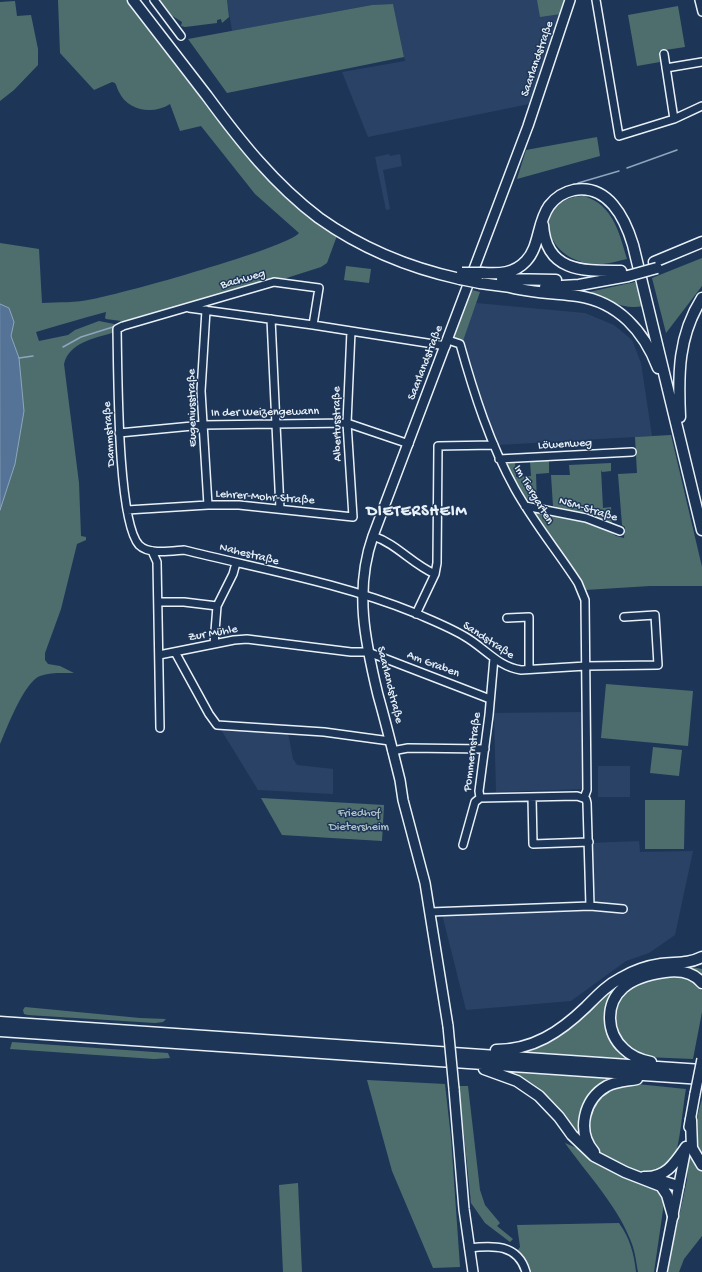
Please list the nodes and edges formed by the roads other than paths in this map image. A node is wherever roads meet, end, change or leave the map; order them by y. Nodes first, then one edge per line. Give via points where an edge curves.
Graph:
1 (133, 0) edge
2 (139, 0) edge
3 (154, 0) edge
4 (570, 0) edge
5 (596, 0) edge
6 (699, 0) edge
7 (702, 12) edge
8 (180, 36) dead end
9 (664, 54) dead end
10 (702, 62) edge
11 (666, 68) junction
12 (702, 106) edge
13 (674, 119) junction
14 (545, 215) junction
15 (702, 242) edge
16 (702, 249) edge
17 (655, 265) junction
18 (625, 272) junction
19 (461, 276) junction
20 (482, 278) junction
21 (506, 286) junction
22 (702, 298) edge
23 (185, 308) junction
24 (206, 310) junction
25 (271, 319) junction
26 (313, 325) junction
27 (117, 329) joint
28 (351, 331) junction
29 (447, 343) junction
30 (675, 416) junction
31 (277, 423) junction
32 (347, 423) junction
33 (203, 425) junction
34 (119, 433) junction
35 (682, 443) junction
36 (409, 444) junction
37 (494, 445) junction
38 (632, 452) dead end
39 (499, 459) junction
40 (208, 505) junction
41 (525, 506) junction
42 (280, 509) junction
43 (127, 510) junction
44 (353, 517) joint
45 (702, 530) edge
46 (620, 531) dead end
47 (373, 536) junction
48 (152, 551) junction
49 (236, 563) junction
50 (435, 574) junction
51 (362, 595) junction
52 (158, 602) junction
53 (217, 606) junction
54 (416, 614) junction
55 (624, 617) dead end
56 (507, 618) dead end
57 (214, 644) junction
58 (175, 652) junction
59 (368, 652) junction
60 (159, 655) junction
61 (494, 658) junction
62 (586, 666) junction
63 (529, 670) junction
64 (490, 699) junction
65 (160, 728) dead end
66 (390, 741) junction
67 (485, 749) junction
68 (392, 751) junction
69 (532, 797) junction
70 (480, 798) junction
71 (584, 798) junction
72 (588, 842) junction
73 (463, 845) dead end
74 (590, 906) junction
75 (623, 909) dead end
76 (430, 912) junction
77 (702, 957) edge
78 (687, 963) junction
79 (702, 965) edge
80 (702, 983) edge
81 (0, 1022) edge
82 (0, 1031) edge
83 (169, 1038) junction
84 (179, 1039) junction
85 (443, 1052) junction
86 (702, 1059) edge
87 (456, 1063) junction
88 (668, 1068) junction
89 (702, 1070) edge
90 (647, 1076) junction
91 (702, 1079) edge
92 (691, 1120) junction
93 (686, 1147) junction
94 (605, 1162) junction
95 (702, 1165) edge
96 (638, 1176) junction
97 (650, 1177) junction
98 (678, 1186) junction
99 (673, 1216) junction
100 (469, 1248) junction
101 (473, 1272) edge
102 (526, 1272) edge
103 (662, 1272) edge

1 - 19 highway via 247,148 281,185 306,207 346,235 380,253 418,268
2 - 19 highway via 251,146 295,191 332,219 373,242
3 - 8 street
4 - 29 main road, Saarlandstraße via 530,120
5 - 13 street via 619,136
6 - 7 street
9 - 11 street
10 - 11 street
11 - 13 street
12 - 13 street
14 - 18 highway via 543,230 547,244 563,262 586,271
14 - 20 highway via 533,250 526,261 506,273
14 - 30 highway via 556,199 577,190 596,193 618,210 633,244
15 - 17 highway
16 - 17 highway
17 - 18 highway
18 - 20 highway via 560,280
18 - 21 highway via 564,286
19 - 20 highway, bridge
20 - 21 highway
21 - 30 highway via 522,291 588,298 605,304 627,319 643,336 650,349
22 - 35 highway via 686,332 679,361
23 - 24 street, Bachweg
23 - 26 street, Bachweg via 274,282 319,288
23 - 27 street, Bachweg
24 - 25 street, Bachweg
24 - 33 street, Eugeniusstraße via 201,391
25 - 26 street, Bachweg
25 - 31 street
26 - 28 street, Bachweg
27 - 34 street, Dammstraße
28 - 29 street, Bachweg
28 - 32 street, Albertusstraße
29 - 36 main road, Saarlandstraße
29 - 37 street, Im Tiergarten via 460,344
30 - 35 highway
31 - 32 street, In der Weizengewann
31 - 33 street, In der Weizengewann
31 - 42 street
32 - 36 street, In der Weizengewann
32 - 44 street, Albertusstraße
33 - 34 street, In der Weizengewann
33 - 40 street, Eugeniusstraße
34 - 43 street, Dammstraße
35 - 45 highway
36 - 47 main road, Saarlandstraße
37 - 39 street, Im Tiergarten
37 - 50 street via 438,446 438,540
38 - 39 street, Löwenweg
39 - 41 street, Im Tiergarten
40 - 42 street, Lehrer-Mohr-Straße
40 - 43 street, Lehrer-Mohr-Straße
41 - 46 street, NSM-Straße via 586,518
41 - 62 street, Im Tiergarten via 578,584 585,600
42 - 44 street, Lehrer-Mohr-Straße
43 - 48 street, Dammstraße via 134,537 140,546
47 - 50 street via 387,541 421,568
47 - 51 main road, Saarlandstraße via 366,558
48 - 49 street, Nahestraße via 184,550
48 - 52 street via 157,562
49 - 51 street, Nahestraße
49 - 53 street
50 - 54 street
51 - 54 street, Sandstraße
51 - 59 main road, Saarlandstraße via 363,624
52 - 53 street
52 - 60 street
53 - 57 street
54 - 61 street, Sandstraße via 465,636
55 - 62 street, Sandstraße via 655,615 658,665
56 - 63 street via 529,617
57 - 58 street, Zur Mühle
57 - 59 street, Zur Mühle via 247,639
58 - 60 street, Zur Mühle
58 - 66 street, Saarlandstraße via 209,714 218,725 324,732
59 - 64 street, Am Graben
59 - 66 main road, Saarlandstraße
60 - 65 street
61 - 63 street, Sandstraße via 512,669
61 - 64 street, Pommernstraße
62 - 63 street, Sandstraße
62 - 71 street via 587,790
64 - 67 street, Pommernstraße
66 - 68 main road, Saarlandstraße
67 - 68 street via 408,748
67 - 70 street, Pommernstraße
68 - 76 main road, Saarlandstraße
69 - 70 street
69 - 71 street
69 - 72 street via 533,844
70 - 73 street, Pommernstraße via 475,802
71 - 72 street via 587,803
72 - 74 street
74 - 75 street
74 - 76 street
76 - 100 main road, Saarlandstraße, bridge via 448,1026
77 - 78 highway
78 - 79 highway
78 - 85 highway via 646,967 621,978 598,994 559,1030 529,1046 503,1050
80 - 88 highway via 685,972 652,974 628,984 613,1002 610,1025 623,1048 636,1057
81 - 83 highway
82 - 83 highway
83 - 84 highway
84 - 85 highway
84 - 87 highway
85 - 88 highway
86 - 92 main road, bridge
87 - 90 highway
87 - 94 highway via 496,1073 527,1087 549,1106 585,1149
88 - 89 highway
90 - 91 highway
90 - 94 highway via 609,1085 590,1102 585,1118 585,1135 592,1150
92 - 93 main road
92 - 95 highway via 692,1148
93 - 97 highway via 667,1171
93 - 98 main road
94 - 96 highway
96 - 97 highway
96 - 99 highway via 663,1188
97 - 98 highway
98 - 99 main road
99 - 103 main road
100 - 101 main road, Saarlandstraße
100 - 102 street via 504,1247 514,1252

